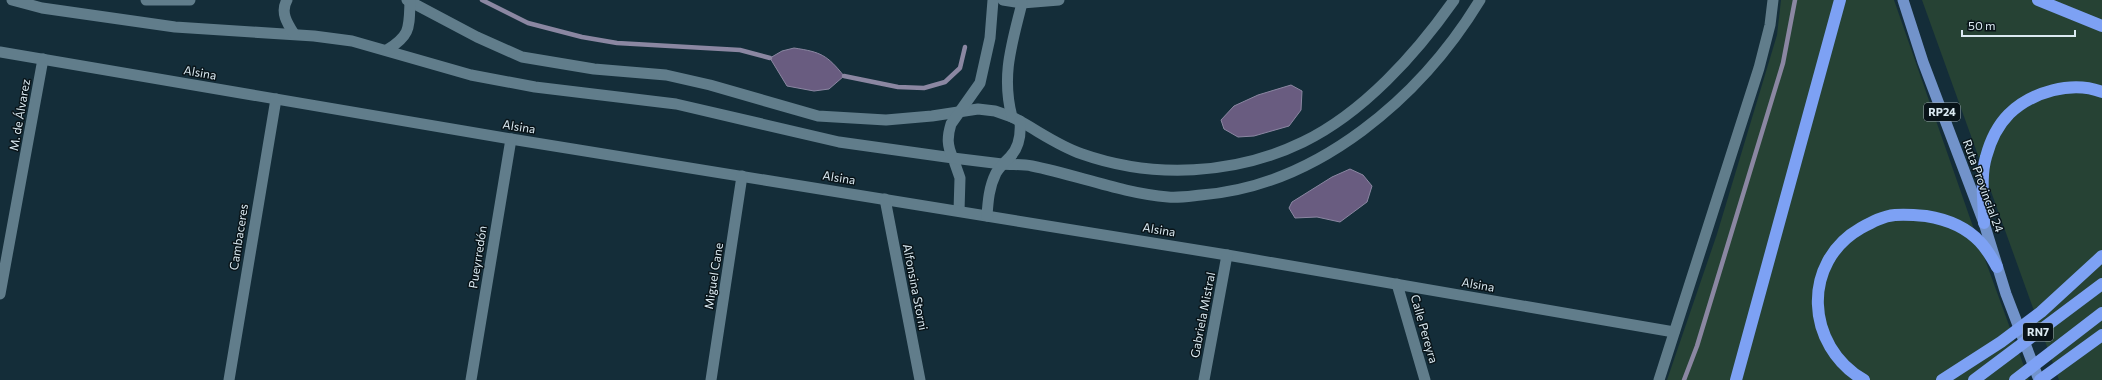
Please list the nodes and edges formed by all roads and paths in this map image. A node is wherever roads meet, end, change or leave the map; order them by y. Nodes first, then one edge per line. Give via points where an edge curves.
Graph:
1 (12, 0) edge
2 (146, 0) edge
3 (190, 0) edge
4 (287, 0) edge
5 (993, 0) edge
6 (1003, 0) edge
7 (1059, 0) edge
8 (1454, 0) edge
9 (1480, 0) edge
10 (1773, 0) edge
11 (1840, 0) edge
12 (1904, 0) edge
13 (2038, 0) edge
14 (408, 1) edge
15 (1022, 2) junction
16 (2102, 26) edge
17 (294, 34) junction
18 (387, 50) junction
19 (0, 52) edge
20 (43, 59) junction
21 (2102, 92) edge
22 (276, 99) junction
23 (960, 110) junction
24 (1016, 119) junction
25 (511, 139) junction
26 (953, 158) junction
27 (1002, 164) junction
28 (742, 176) junction
29 (885, 199) junction
30 (959, 211) junction
31 (987, 216) junction
32 (1984, 223) junction
33 (1227, 254) junction
34 (2102, 256) edge
35 (1998, 267) junction
36 (1397, 284) junction
37 (2102, 284) edge
38 (0, 294) edge
39 (2102, 313) edge
40 (1674, 332) junction
41 (2102, 336) edge
42 (1952, 372) junction
43 (229, 380) edge
44 (471, 380) edge
45 (711, 380) edge
46 (920, 380) edge
47 (1204, 380) edge
48 (1425, 380) edge
49 (1659, 380) edge
50 (1736, 380) edge
51 (1864, 380) edge
52 (1936, 380) edge
53 (1942, 380) edge
54 (1974, 380) edge
55 (2015, 380) edge
56 (2040, 380) edge

1 - 17 street via 42,8 167,26
2 - 3 street
4 - 17 street via 283,12 286,23
5 - 23 street via 990,38 980,82
6 - 15 street
7 - 15 street
8 - 24 street via 1411,55 1346,115 1304,142 1267,157 1226,167 1188,170 1127,166 1064,147
9 - 27 street via 1462,29 1414,84 1386,110 1357,134 1285,176 1226,193 1170,197 1139,194 1030,165
10 - 40 street via 1770,25 1759,68
11 - 50 highway
12 - 32 main road, Ruta Provincial 24 / RP24 via 1923,62
13 - 16 highway
14 - 18 street via 409,26 402,41
14 - 23 street via 522,57 594,69 666,75 818,116 886,120 932,116
15 - 24 street via 1010,52 1006,86
17 - 18 street via 352,41
18 - 26 street via 442,68 521,84 676,104 839,142
19 - 20 street, Alsina
20 - 22 street, Alsina
20 - 38 street, M. de Álvarez
21 - 32 highway via 2068,87 2042,93 2009,114 1996,132 1986,157 1983,186
22 - 25 street, Alsina
22 - 43 street, Cambaceres
23 - 24 street via 990,110
23 - 26 street via 948,132 948,143
24 - 27 street via 1020,134 1018,145
25 - 28 street, Alsina
25 - 44 street, Pueyrredón
26 - 27 street
26 - 30 street via 960,178
27 - 31 street via 990,187
28 - 29 street, Alsina
28 - 45 street, Miguel Cane
29 - 30 street, Alsina
29 - 46 street, Alfonsina Storni
30 - 31 street, Alsina
31 - 33 street, Alsina
32 - 35 main road, Ruta Provincial 24 / RP24
33 - 36 street, Alsina
33 - 47 street, Gabriela Mistral
34 - 42 highway via 2041,312 2001,342
35 - 51 highway via 1979,241 1956,224 1936,218 1895,215 1873,221 1850,234 1830,256 1820,280 1818,307 1820,325 1835,355 1850,372
35 - 56 main road, Ruta Provincial 24 / RP24
36 - 40 street, Alsina
36 - 48 street, Calle Pereyra
37 - 54 highway, RN7
39 - 55 highway, RN7
40 - 49 street
41 - 56 highway
42 - 52 highway
42 - 53 highway

